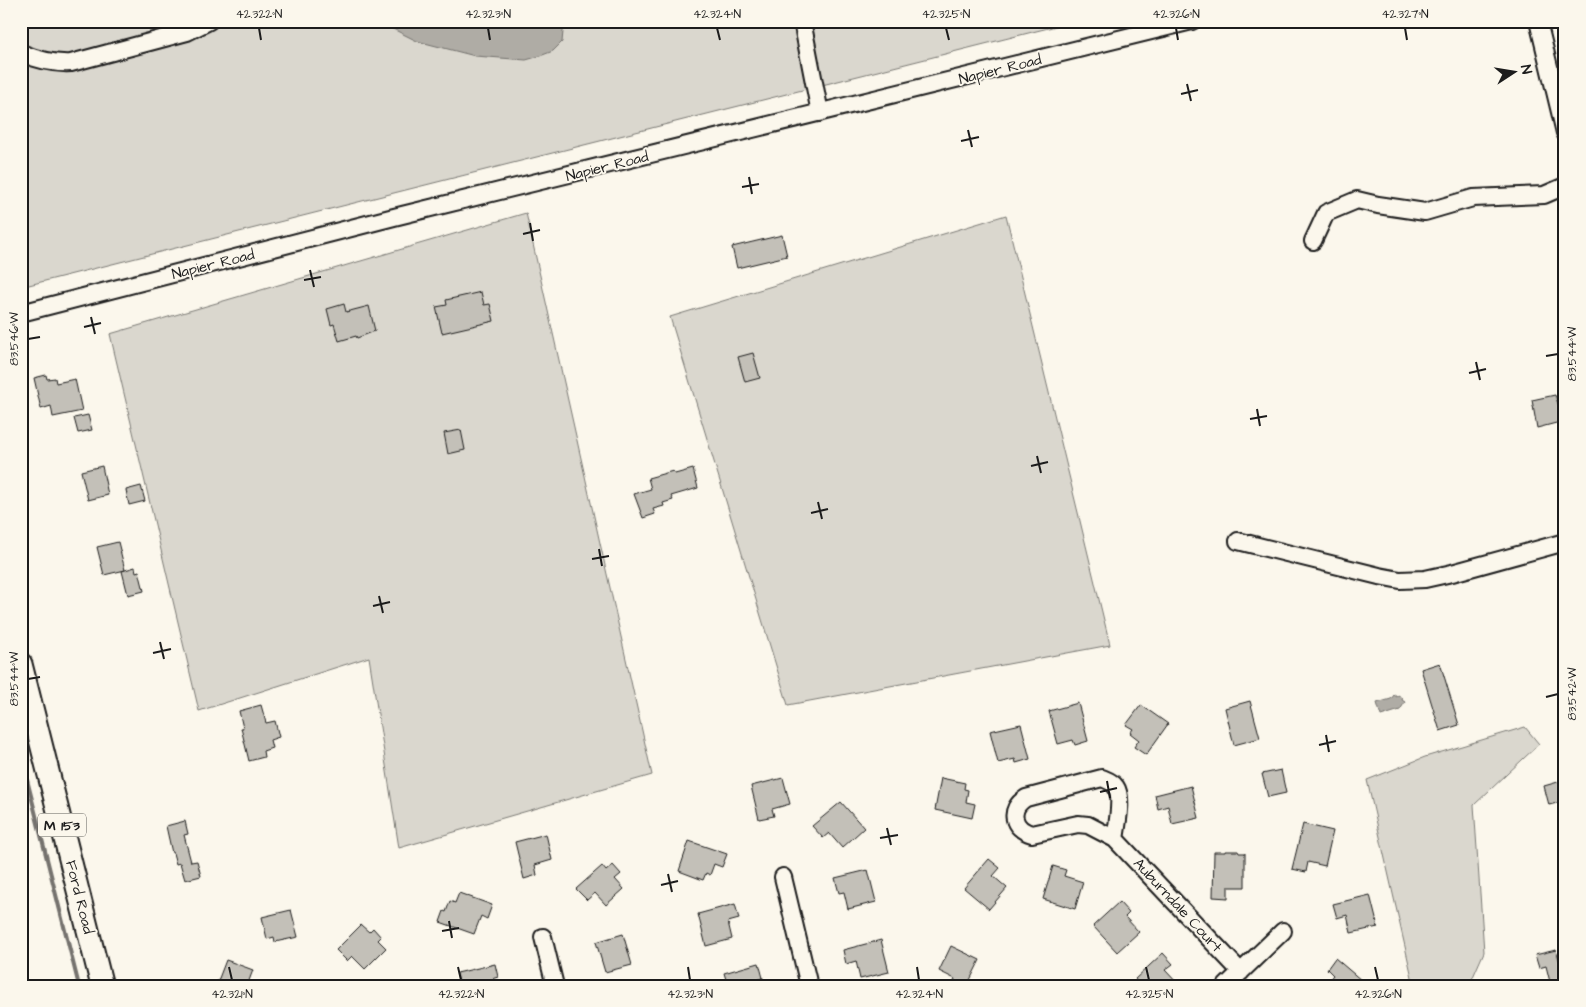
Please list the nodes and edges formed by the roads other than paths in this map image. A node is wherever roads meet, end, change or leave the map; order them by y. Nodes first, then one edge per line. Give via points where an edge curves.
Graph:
1 (209, 21) edge
2 (802, 21) edge
3 (1192, 21) edge
4 (1538, 21) edge
5 (21, 53) edge
6 (820, 114) junction
7 (1565, 134) edge
8 (1565, 186) edge
9 (1313, 241) dead end
10 (21, 312) edge
11 (1238, 541) dead end
12 (1565, 542) edge
13 (21, 664) edge
14 (1115, 839) junction
15 (782, 877) dead end
16 (1283, 931) dead end
17 (543, 937) dead end
18 (1240, 972) junction
19 (102, 986) edge
20 (556, 986) edge
21 (809, 986) edge
22 (1226, 986) edge

1 - 5 street via 186,32 71,63 55,64
2 - 6 street
3 - 6 street, Napier Road
4 - 7 street
6 - 10 street, Napier Road
8 - 9 street via 1544,195 1473,198 1425,212 1357,200 1326,213
11 - 12 street via 1400,580 1426,579
13 - 19 main road, Ford Road / M 153
14 - 14 street, Auburndale Court via 1118,793 1116,787 1102,778 1026,798 1016,809 1015,823 1025,832 1032,834 1078,824 1088,825
14 - 18 street, Auburndale Court
15 - 21 street
16 - 18 street
17 - 20 street
18 - 22 street

